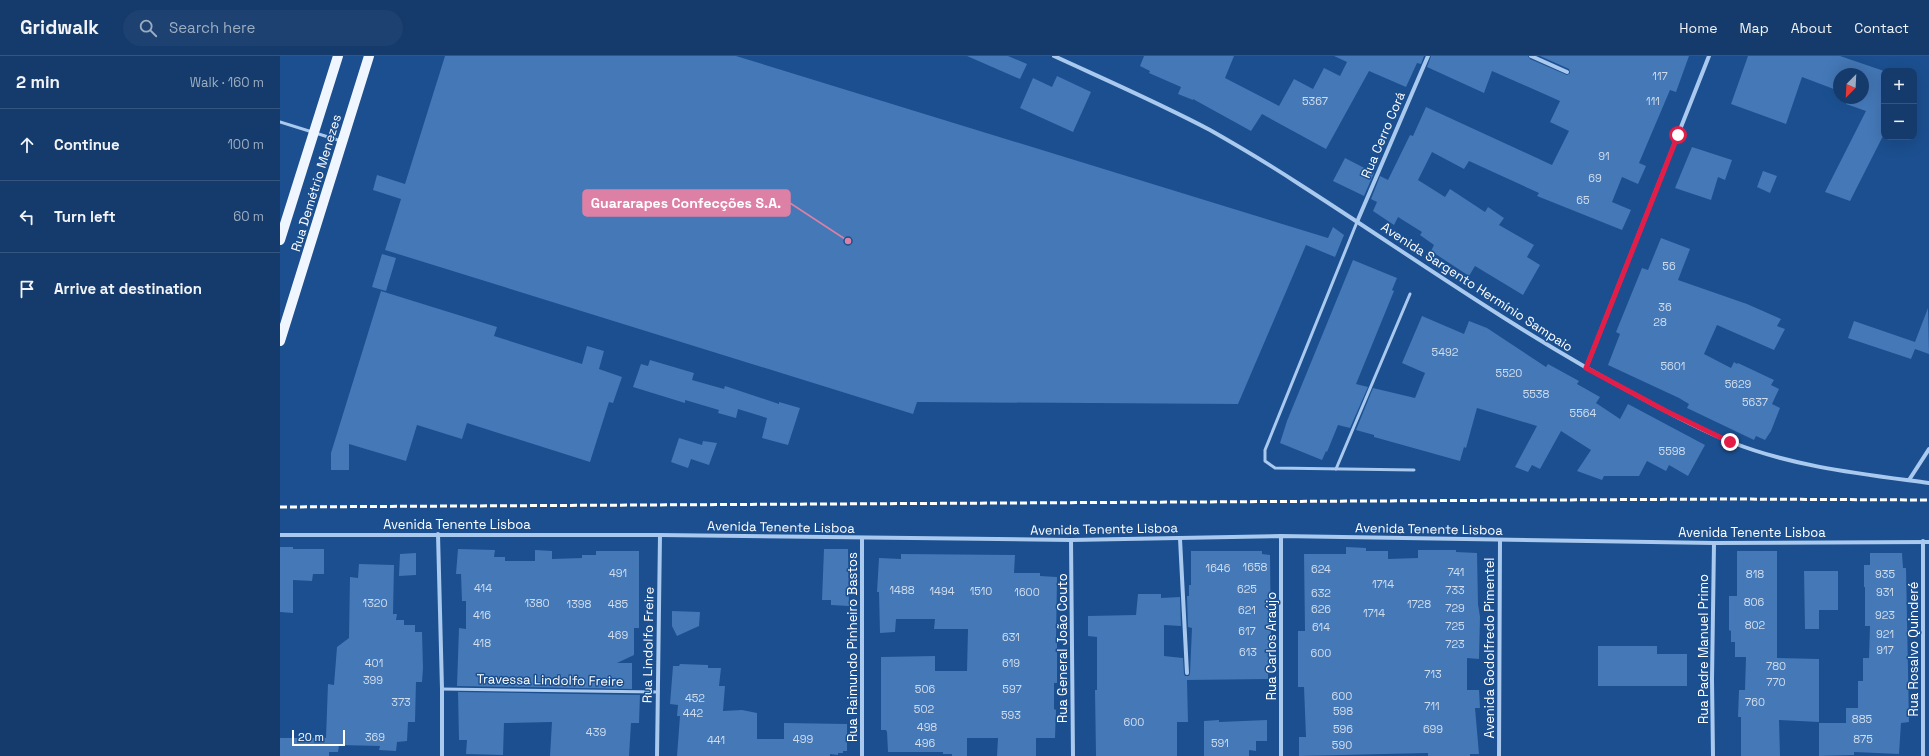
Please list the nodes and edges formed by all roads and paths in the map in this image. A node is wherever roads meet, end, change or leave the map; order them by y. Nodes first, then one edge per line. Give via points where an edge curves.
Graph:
1 (338, 56) edge
2 (369, 56) edge
3 (1054, 56) edge
4 (1428, 56) edge
5 (1531, 56) edge
6 (1709, 56) edge
7 (1567, 72) dead end
8 (280, 122) edge
9 (315, 133) junction
10 (343, 142) junction
11 (1357, 222) junction
12 (280, 240) edge
13 (1410, 294) dead end
14 (280, 341) edge
15 (1586, 368) junction
16 (1929, 449) edge
17 (1336, 469) junction
18 (1414, 470) dead end
19 (1909, 480) junction
20 (1929, 483) edge
21 (438, 534) junction
22 (280, 535) edge
23 (660, 535) junction
24 (1281, 536) junction
25 (1180, 538) junction
26 (862, 539) junction
27 (1071, 540) junction
28 (1500, 540) junction
29 (1923, 542) junction
30 (1929, 542) edge
31 (1714, 543) junction
32 (1187, 673) dead end
33 (442, 689) junction
34 (658, 692) junction
35 (442, 756) edge
36 (657, 756) edge
37 (862, 756) edge
38 (1073, 756) edge
39 (1281, 756) edge
40 (1499, 756) edge
41 (1713, 756) edge
42 (1923, 756) edge

1 - 9 main road, Rua Demétrio Menezes
2 - 10 main road, Rua Demétrio Menezes
3 - 11 street, Avenida Sargento Hermínio Sampaio via 1211,131 1284,174
4 - 11 street, Rua Cerro Corá
5 - 7 street
6 - 15 street
8 - 9 lane
9 - 10 lane
9 - 12 main road, Rua Demétrio Menezes
10 - 14 main road, Rua Demétrio Menezes
11 - 15 street, Avenida Sargento Hermínio Sampaio via 1416,262
11 - 17 lane via 1265,450 1266,461 1275,468
13 - 17 lane
15 - 19 street, Avenida Sargento Hermínio Sampaio via 1730,442 1818,467
16 - 19 street
17 - 18 lane
19 - 20 street, Avenida Sargento Hermínio Sampaio
21 - 22 street, Avenida Tenente Lisboa
21 - 23 street, Avenida Tenente Lisboa
21 - 33 street
23 - 26 street, Avenida Tenente Lisboa
23 - 34 street, Rua Lindolfo Freire
24 - 25 street, Avenida Tenente Lisboa
24 - 28 street, Avenida Tenente Lisboa
24 - 39 street, Rua Carlos Araújo
25 - 27 street, Avenida Tenente Lisboa
25 - 32 street
26 - 27 street, Avenida Tenente Lisboa
26 - 37 street, Rua Raimundo Pinheiro Bastos
27 - 38 street, Rua General João Couto
28 - 31 street, Avenida Tenente Lisboa
28 - 40 street, Avenida Godolfredo Pimentel
29 - 30 street, Avenida Tenente Lisboa
29 - 31 street, Avenida Tenente Lisboa
29 - 42 street, Rua Rosalvo Quinderé
31 - 41 street, Rua Padre Manuel Primo
33 - 34 lane, Travessa Lindolfo Freire
33 - 35 street
34 - 36 street, Rua Lindolfo Freire

